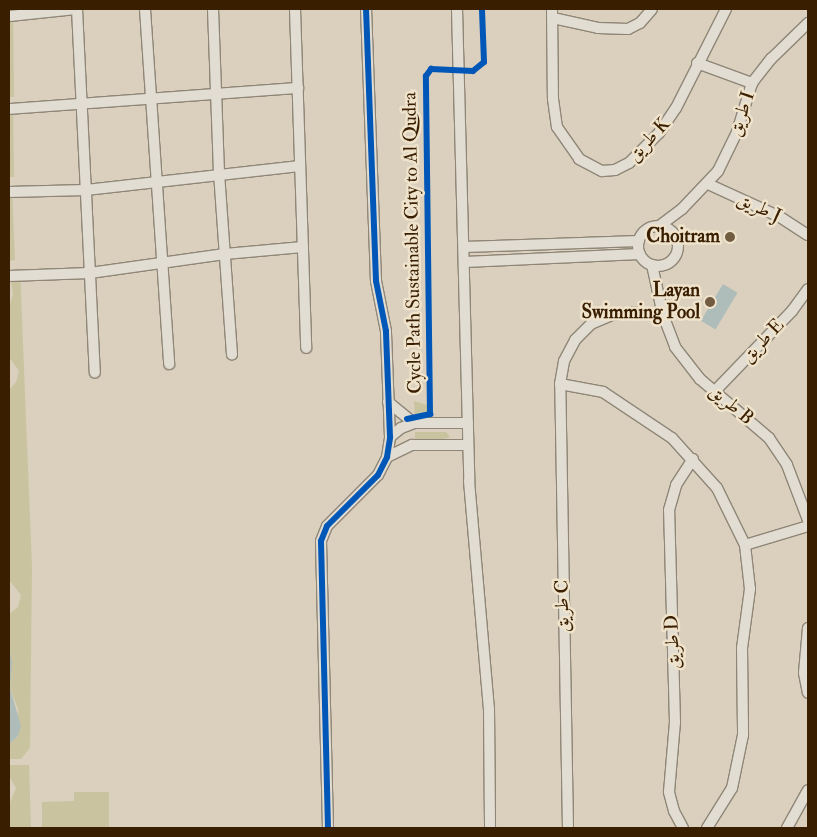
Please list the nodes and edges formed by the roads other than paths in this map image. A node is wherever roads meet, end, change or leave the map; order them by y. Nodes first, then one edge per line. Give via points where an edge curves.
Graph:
1 (77, 9) edge
2 (145, 9) edge
3 (213, 9) edge
4 (295, 9) edge
5 (366, 9) edge
6 (457, 9) edge
7 (652, 9) edge
8 (726, 9) edge
9 (553, 13) edge
10 (10, 16) edge
11 (808, 23) edge
12 (697, 63) junction
13 (752, 83) junction
14 (298, 88) junction
15 (217, 95) junction
16 (151, 98) junction
17 (82, 104) junction
18 (9, 109) edge
19 (300, 166) junction
20 (219, 173) junction
21 (157, 180) junction
22 (708, 184) junction
23 (86, 190) junction
24 (9, 192) edge
25 (682, 209) junction
26 (658, 227) junction
27 (808, 235) edge
28 (676, 237) junction
29 (639, 241) junction
30 (464, 246) junction
31 (303, 247) junction
32 (225, 254) junction
33 (640, 254) junction
34 (162, 262) junction
35 (465, 262) junction
36 (670, 262) junction
37 (652, 265) junction
38 (90, 273) junction
39 (9, 276) edge
40 (659, 288) junction
41 (808, 289) edge
42 (635, 312) dead end
43 (386, 331) junction
44 (306, 348) dead end
45 (232, 355) dead end
46 (169, 364) dead end
47 (386, 367) junction
48 (95, 373) dead end
49 (560, 384) junction
50 (715, 391) junction
51 (388, 402) junction
52 (468, 423) junction
53 (414, 424) junction
54 (390, 437) junction
55 (468, 444) junction
56 (412, 446) junction
57 (387, 457) junction
58 (693, 459) junction
59 (808, 520) edge
60 (808, 526) edge
61 (745, 545) junction
62 (808, 632) edge
63 (808, 693) edge
64 (808, 790) edge
65 (328, 828) edge
66 (490, 828) edge
67 (568, 828) edge
68 (683, 828) edge
69 (707, 828) edge
70 (787, 828) edge

1 - 10 street
1 - 17 street
2 - 16 street
3 - 15 street
4 - 14 street
5 - 43 street via 376,282
6 - 30 street
7 - 9 street via 640,23 628,29 598,28
8 - 12 street, طريق K
9 - 12 street, طريق K via 553,98 557,127 579,159 602,171 629,164 651,144 676,108
11 - 13 street, طريق I
12 - 13 street
13 - 22 street, طريق I via 729,151
14 - 15 street
14 - 19 street
15 - 16 street
15 - 20 street
16 - 17 street
16 - 21 street
17 - 18 street
17 - 23 street
19 - 20 street
19 - 31 street
20 - 21 street
20 - 32 street
21 - 23 street
21 - 34 street
22 - 25 street, طريق I
22 - 27 street, طريق J via 780,217
23 - 24 street
23 - 38 street
25 - 26 street, طريق I
25 - 28 street
26 - 28 street via 668,229
26 - 29 street via 647,230
28 - 36 street via 677,253
29 - 30 street
29 - 33 street
30 - 35 street
31 - 32 street
31 - 44 street
32 - 34 street
32 - 45 street
33 - 35 street
33 - 37 street
34 - 38 street
34 - 46 street
35 - 52 street
36 - 37 street
36 - 40 street
37 - 40 street, طريق B
38 - 39 street
38 - 48 street
40 - 50 street, طريق B via 663,315 675,347 700,379
41 - 50 street, طريق E via 792,311
42 - 49 street, طريق C via 612,315 598,321 575,340 564,361
43 - 47 street via 383,358
43 - 47 street via 390,358
47 - 51 street
49 - 58 street via 589,387 616,399 658,428
49 - 67 street, طريق C
50 - 59 street, طريق B via 769,438 787,465
51 - 53 street
51 - 54 street
52 - 53 street
52 - 55 street
53 - 54 street via 400,428
54 - 56 street
54 - 57 street
55 - 56 street
55 - 66 street via 473,553 489,709
56 - 57 street
57 - 65 street via 371,484 327,526 321,541
58 - 61 street via 717,488
58 - 68 street, طريق D via 676,485 669,510 675,722 670,792 674,811
60 - 61 street
61 - 69 street via 750,589 742,648 743,735 732,788
62 - 63 street via 804,673
64 - 70 street

